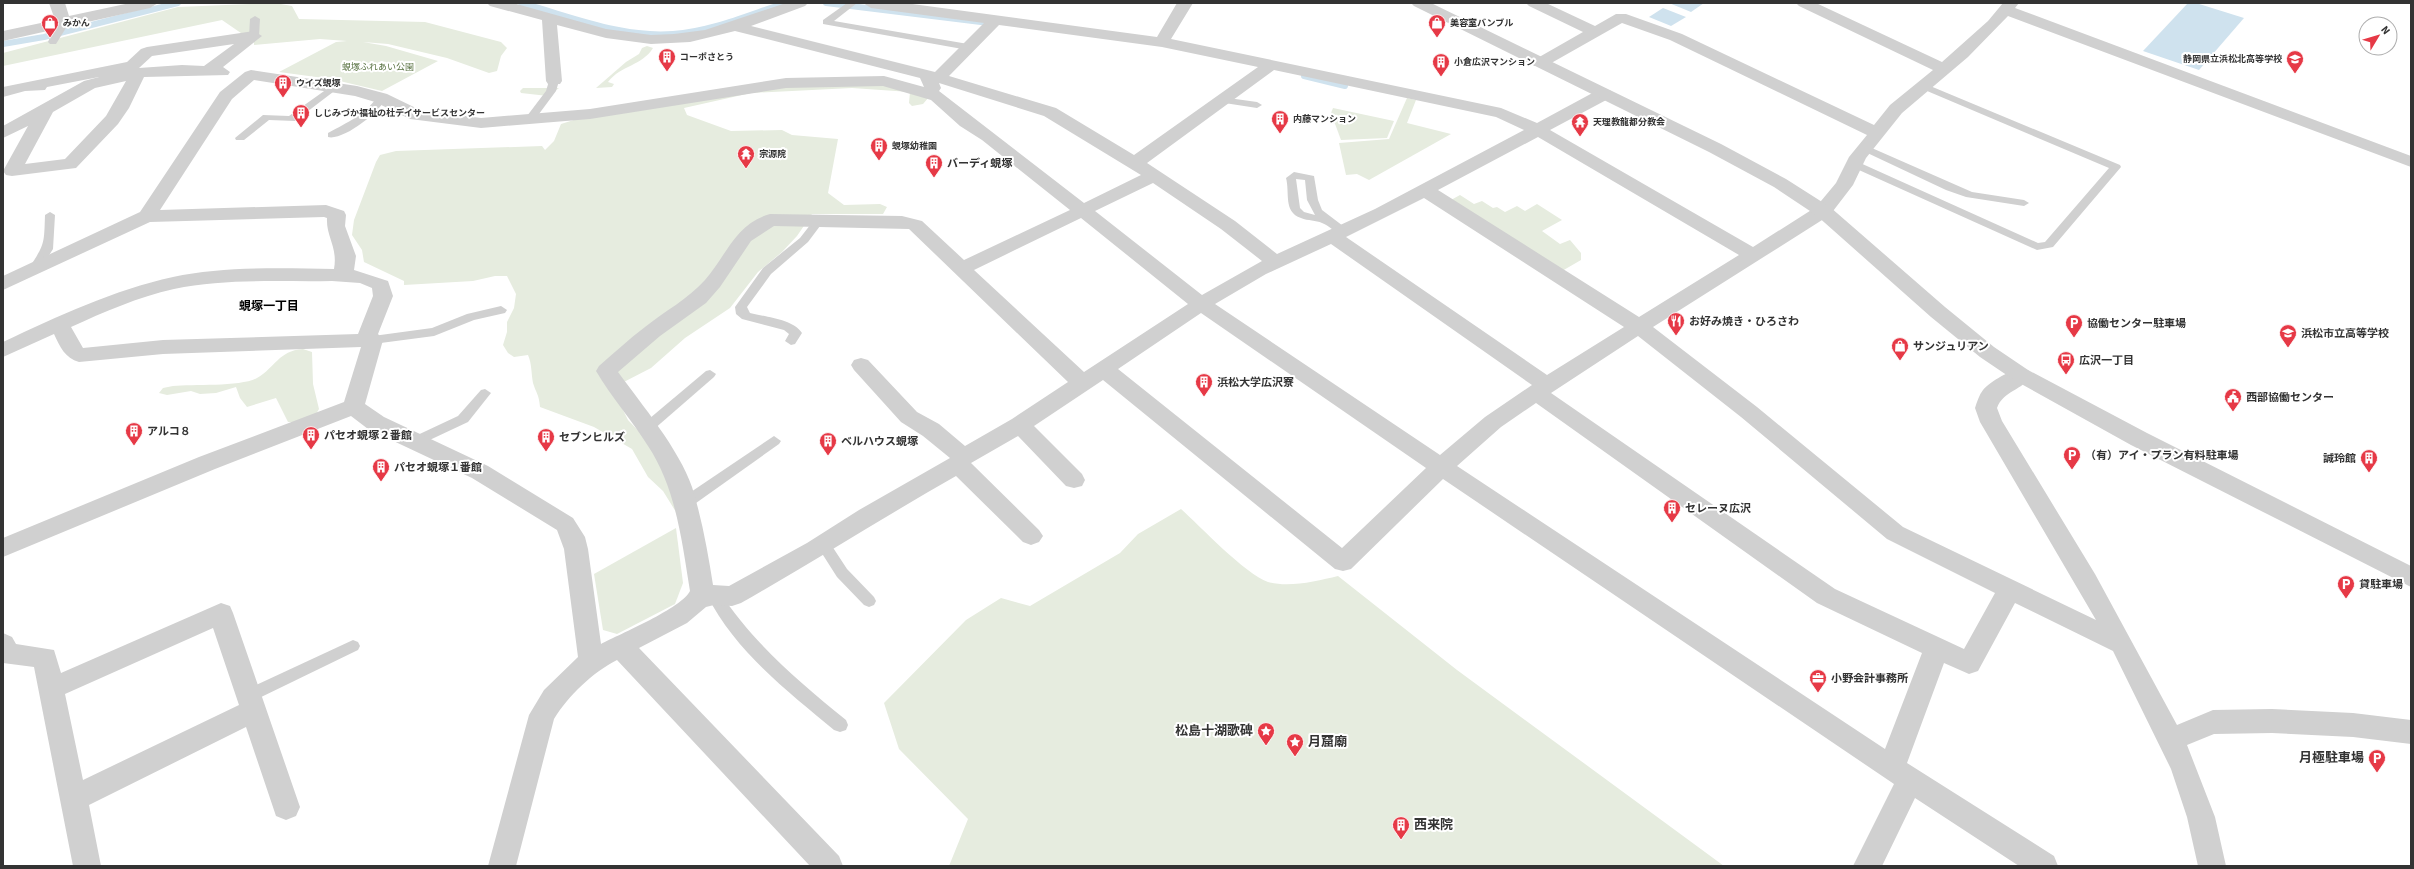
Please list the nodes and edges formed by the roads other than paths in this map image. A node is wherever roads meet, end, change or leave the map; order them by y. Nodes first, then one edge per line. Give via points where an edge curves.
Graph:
1 (57, 3) edge
2 (150, 3) edge
3 (495, 3) edge
4 (800, 3) edge
5 (871, 3) edge
6 (1185, 3) edge
7 (1419, 3) edge
8 (1534, 3) edge
9 (1804, 3) edge
10 (851, 4) edge
11 (2008, 7) edge
12 (539, 9) edge
13 (255, 19) dead end
14 (996, 19) junction
15 (734, 26) junction
16 (1596, 32) junction
17 (57, 33) junction
18 (3, 36) edge
19 (254, 36) junction
20 (1162, 42) junction
21 (968, 47) junction
22 (1540, 63) junction
23 (1271, 64) junction
24 (1944, 69) junction
25 (208, 71) junction
26 (138, 73) junction
27 (251, 75) junction
28 (554, 81) joint
29 (934, 83) junction
30 (90, 84) junction
31 (24, 86) junction
32 (334, 86) junction
33 (1923, 86) junction
34 (3, 92) edge
35 (1604, 94) junction
36 (382, 98) junction
37 (1221, 100) junction
38 (1257, 105) dead end
39 (46, 109) junction
40 (529, 120) junction
41 (1537, 129) junction
42 (3, 133) edge
43 (1877, 133) junction
44 (332, 134) dead end
45 (240, 138) dead end
46 (1865, 148) junction
47 (2411, 162) edge
48 (1135, 163) junction
49 (1854, 164) junction
50 (1154, 176) junction
51 (1425, 190) junction
52 (2024, 203) dead end
53 (1080, 210) junction
54 (1823, 211) junction
55 (50, 215) dead end
56 (147, 216) junction
57 (818, 222) junction
58 (1333, 228) junction
59 (1753, 254) junction
60 (1275, 262) junction
61 (961, 269) junction
62 (32, 270) junction
63 (343, 275) junction
64 (3, 284) edge
65 (1202, 304) junction
66 (500, 310) dead end
67 (60, 325) junction
68 (1639, 327) junction
69 (369, 340) junction
70 (792, 341) dead end
71 (3, 350) edge
72 (861, 365) dead end
73 (1105, 370) junction
74 (710, 374) dead end
75 (2021, 375) junction
76 (1083, 384) junction
77 (1542, 389) junction
78 (485, 393) dead end
79 (353, 406) junction
80 (1020, 425) junction
81 (648, 427) junction
82 (774, 441) dead end
83 (414, 442) junction
84 (961, 461) junction
85 (1442, 467) junction
86 (1074, 480) dead end
87 (684, 504) junction
88 (1031, 536) dead end
89 (823, 544) junction
90 (3, 548) edge
91 (2411, 577) edge
92 (2010, 590) junction
93 (706, 597) junction
94 (869, 601) dead end
95 (3, 644) edge
96 (2122, 644) junction
97 (353, 646) dead end
98 (620, 646) junction
99 (1937, 648) junction
100 (591, 661) junction
101 (51, 689) junction
102 (250, 703) junction
103 (840, 726) dead end
104 (2411, 732) edge
105 (2170, 740) junction
106 (1901, 774) junction
107 (72, 799) junction
108 (286, 807) dead end
109 (87, 866) edge
110 (502, 866) edge
111 (829, 866) edge
112 (1867, 866) edge
113 (2044, 866) edge
114 (2212, 866) edge

1 - 17 street
2 - 17 street
3 - 12 street
4 - 15 street
5 - 14 street
6 - 20 street
7 - 22 street
8 - 16 street
9 - 24 street
10 - 21 lane via 826,22
11 - 24 street
11 - 47 street
12 - 15 street via 614,35 657,39 694,36
12 - 28 street
13 - 19 lane
14 - 20 street
14 - 21 street
15 - 29 street
16 - 22 street
16 - 43 street via 1621,17 1676,37
17 - 18 street
19 - 25 street
19 - 31 street via 147,52 132,66
20 - 23 street
21 - 29 street
22 - 35 street
23 - 37 street
23 - 41 street via 1501,113
24 - 33 street
25 - 26 street
25 - 27 street
26 - 30 street
26 - 39 street via 117,114 70,164 12,171
27 - 32 street
27 - 56 street via 226,96
28 - 40 lane via 551,91
29 - 40 street via 884,81 786,84 731,90 590,114
29 - 48 street via 1009,98 1050,112
29 - 53 street via 966,122 988,136
30 - 31 street via 68,88
30 - 39 street
31 - 34 street
32 - 36 street
32 - 45 lane via 291,119 267,117
33 - 43 street via 1896,109
33 - 49 lane via 2116,167 2049,246 2037,247
35 - 41 street
35 - 54 street via 1715,148 1780,183
36 - 40 street via 411,113 431,118 481,123
36 - 44 lane via 379,106 372,112
37 - 38 lane
37 - 48 street
39 - 42 street
41 - 51 street
41 - 59 street
43 - 46 street
46 - 49 street
46 - 52 lane via 1970,196
48 - 50 street
49 - 54 street via 1844,185
50 - 53 street
50 - 60 street via 1228,225
51 - 58 street
51 - 68 street
53 - 61 street
53 - 65 street
54 - 59 street
54 - 75 street via 1944,317 1987,352
55 - 62 lane via 48,252
56 - 62 street
56 - 63 street via 333,212 337,215 336,226 346,256
57 - 61 street via 909,222
57 - 70 lane via 804,240 767,271 740,307 742,314 746,316 788,327 796,333
57 - 81 street via 770,220 744,236 713,283 699,298 653,331 606,371
58 - 60 street
58 - 77 street
59 - 68 street
60 - 65 street
61 - 76 street
62 - 64 street
63 - 67 street via 176,282 138,293
63 - 69 street via 370,279 381,285 383,296
65 - 73 street
65 - 85 street
66 - 69 lane via 471,317 434,332
67 - 69 street via 71,348 79,355 163,347
67 - 71 street
68 - 77 street
68 - 92 street via 1749,412 1895,533
69 - 79 street
72 - 84 street via 909,417 931,430
73 - 76 street
73 - 85 street via 1343,562
74 - 81 lane
75 - 91 street via 2132,436
75 - 96 street via 1991,395 1986,408 1991,422 2082,570
76 - 80 street
77 - 85 street via 1493,422
77 - 99 street via 1826,596
78 - 83 lane via 463,419
79 - 83 street via 376,424
79 - 90 street via 207,463
80 - 84 street
80 - 86 street
81 - 87 street via 674,472
82 - 87 lane
83 - 100 street via 480,472 569,528 576,548
84 - 88 street
84 - 89 street
85 - 106 street
87 - 93 street via 702,591
89 - 93 street via 732,596
89 - 94 lane via 842,573
92 - 96 street
92 - 99 street via 1969,663
93 - 98 street via 678,616
93 - 103 lane via 726,616 749,646
95 - 101 street via 4,653 45,658
96 - 105 street
97 - 102 lane
98 - 100 street
98 - 111 street
99 - 106 street
100 - 110 street via 553,698 542,715
101 - 102 street via 221,613
101 - 107 street
102 - 107 street
102 - 108 street
104 - 105 street via 2352,725 2272,721 2213,722
105 - 114 street via 2195,796 2208,839
106 - 112 street
106 - 113 street
107 - 109 street

